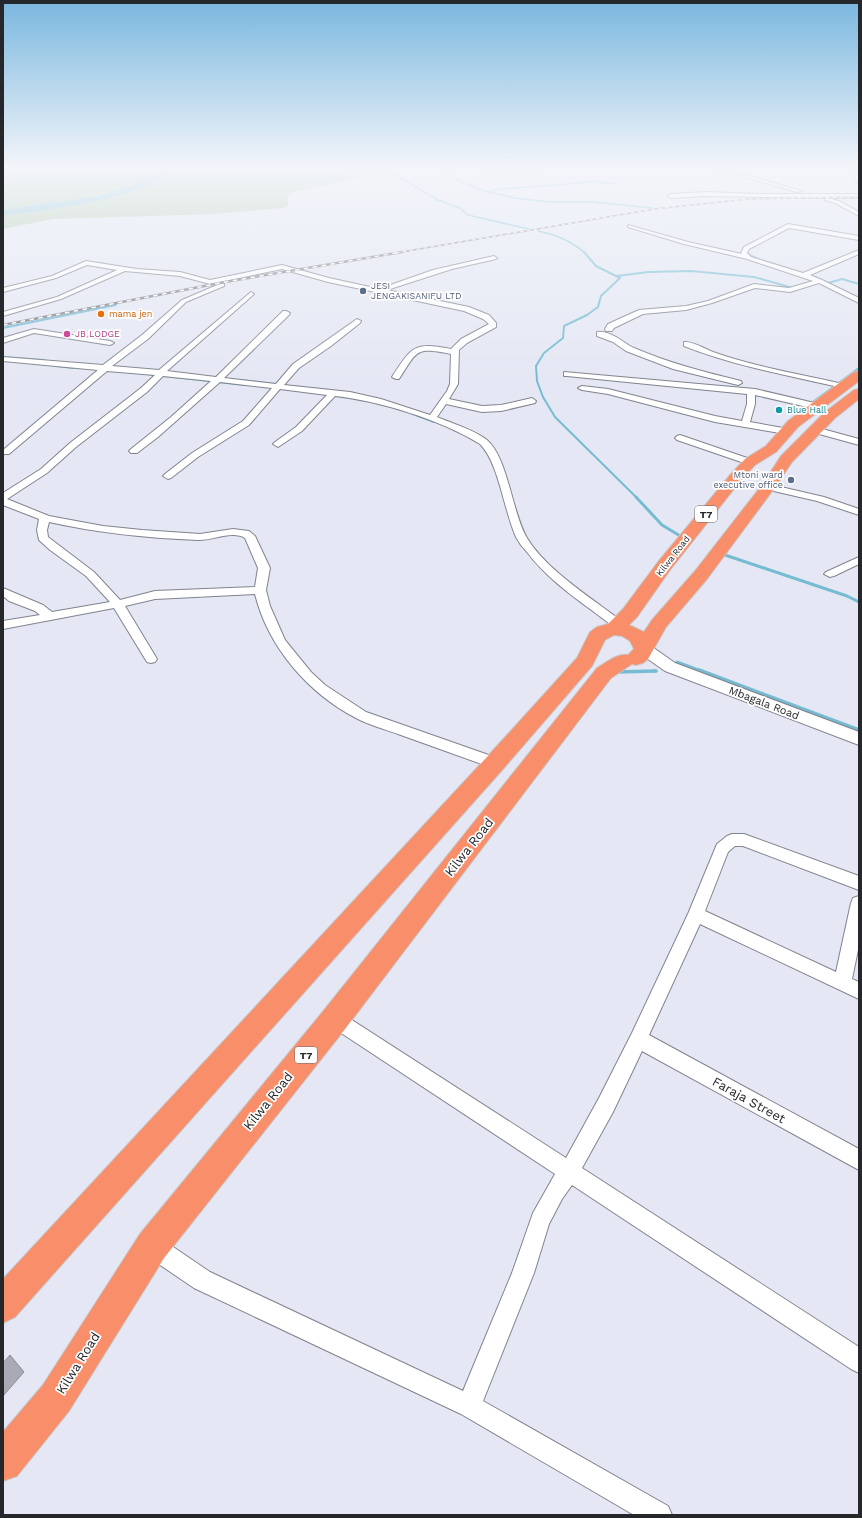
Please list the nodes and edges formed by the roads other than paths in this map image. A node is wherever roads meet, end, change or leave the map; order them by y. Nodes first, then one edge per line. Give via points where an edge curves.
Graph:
1 (669, 238) edge
2 (765, 238) edge
3 (859, 252) edge
4 (494, 258) dead end
5 (749, 258) junction
6 (124, 269) junction
7 (804, 275) junction
8 (820, 281) junction
9 (225, 284) dead end
10 (3, 290) edge
11 (379, 291) junction
12 (251, 294) dead end
13 (859, 301) edge
14 (286, 313) dead end
15 (3, 314) edge
16 (357, 321) dead end
17 (609, 329) dead end
18 (600, 334) dead end
19 (3, 341) edge
20 (110, 343) dead end
21 (688, 344) dead end
22 (454, 352) junction
23 (3, 359) edge
24 (105, 368) junction
25 (161, 373) junction
26 (567, 374) dead end
27 (859, 375) edge
28 (594, 376) junction
29 (396, 377) dead end
30 (219, 380) junction
31 (278, 386) junction
32 (843, 386) junction
33 (582, 388) dead end
34 (593, 389) junction
35 (334, 392) junction
36 (753, 392) junction
37 (859, 393) edge
38 (445, 401) junction
39 (532, 402) dead end
40 (816, 406) junction
41 (432, 418) junction
42 (745, 424) junction
43 (815, 430) junction
44 (786, 431) junction
45 (680, 438) dead end
46 (859, 442) edge
47 (278, 444) dead end
48 (134, 451) dead end
49 (6, 452) dead end
50 (750, 462) junction
51 (168, 476) dead end
52 (768, 487) junction
53 (3, 497) edge
54 (3, 501) edge
55 (859, 512) edge
56 (46, 518) junction
57 (859, 560) edge
58 (830, 574) dead end
59 (260, 590) junction
60 (3, 592) edge
61 (118, 604) junction
62 (50, 617) junction
63 (3, 625) edge
64 (606, 629) junction
65 (634, 654) junction
66 (151, 659) dead end
67 (670, 666) junction
68 (859, 739) edge
69 (495, 763) junction
70 (859, 883) edge
71 (859, 903) edge
72 (696, 914) junction
73 (843, 982) junction
74 (859, 991) edge
75 (335, 1018) junction
76 (638, 1039) junction
77 (859, 1160) edge
78 (569, 1172) junction
79 (152, 1246) junction
80 (3, 1305) edge
81 (859, 1361) edge
82 (469, 1406) junction
83 (3, 1462) edge
84 (659, 1515) edge

1 - 5 street
2 - 5 street via 746,248 744,253
3 - 7 street
4 - 11 street via 424,275
5 - 7 street
6 - 10 street via 84,263 54,276
6 - 11 street via 180,274 212,282 281,267
6 - 15 street via 59,298
7 - 8 street
8 - 13 street
8 - 17 street via 786,291 754,286 686,308 642,312
9 - 24 street via 186,300
11 - 22 street via 466,309 491,321 493,325 464,341
12 - 25 street
14 - 30 street
16 - 31 street via 296,366
18 - 36 street via 616,340 629,349 676,367 751,387
19 - 20 street via 34,331
21 - 32 street via 712,354 752,365
22 - 29 street via 420,348 408,358
22 - 38 street via 454,384
23 - 24 street
24 - 25 street
24 - 49 street
25 - 30 street
25 - 53 street via 144,390 44,471
26 - 28 street
27 - 32 highway, Kilwa Road / T7
28 - 34 street
28 - 36 street
30 - 31 street
30 - 48 street
31 - 35 street
31 - 51 street via 246,423 195,455
32 - 40 highway, Kilwa Road / T7
33 - 34 street
34 - 42 street via 704,417
35 - 41 street via 378,401
35 - 47 street via 298,429
36 - 40 street
36 - 42 street
37 - 43 highway, Kilwa Road / T7
38 - 39 street via 482,408 501,408
38 - 41 street
40 - 44 highway, Kilwa Road / T7
41 - 64 street via 475,437 489,448 522,538 545,568
42 - 44 street
43 - 46 street
43 - 52 highway, Kilwa Road / T7 via 786,459
44 - 50 highway, Kilwa Road / T7 via 771,449
45 - 50 street
50 - 64 highway, Kilwa Road / T7 via 664,566 630,613
52 - 55 street via 820,499
52 - 65 highway, Kilwa Road / T7 via 701,575
54 - 56 street
56 - 59 street via 94,528 161,536 203,537 247,533 264,568
56 - 61 street via 42,530 43,538 60,554 90,574
57 - 58 street
59 - 61 street via 155,595
59 - 69 street via 264,606 280,641 307,675 338,701 361,715
60 - 62 street via 38,608
61 - 62 street
61 - 66 street
62 - 63 street
64 - 65 highway via 638,637
64 - 65 highway via 596,649 603,656 613,660
64 - 69 highway, Kilwa Road / T7 via 586,661
65 - 67 street, Mbagala Road
65 - 67 street, Mbagala Road
65 - 75 highway, Kilwa Road / T7 via 604,673
67 - 68 street, Mbagala Road
69 - 80 highway, Kilwa Road / T7
70 - 72 street via 744,840 732,840 722,848
71 - 73 street
72 - 73 street
72 - 76 street
73 - 74 street
75 - 78 street
75 - 79 highway, Kilwa Road / T7
76 - 77 street, Faraja Street
76 - 78 street
78 - 81 street
78 - 82 street via 540,1220 521,1279
79 - 82 street via 202,1280
79 - 83 highway, Kilwa Road / T7 via 56,1398
82 - 84 street

